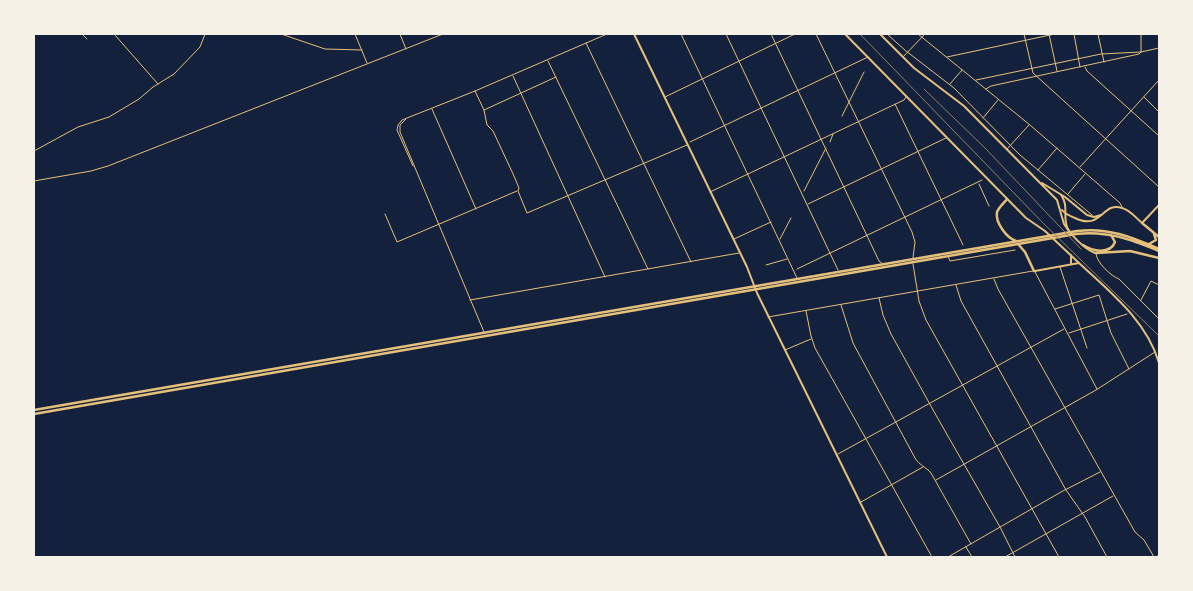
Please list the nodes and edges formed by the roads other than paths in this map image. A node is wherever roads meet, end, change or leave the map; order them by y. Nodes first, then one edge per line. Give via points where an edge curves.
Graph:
1 (82, 34) edge
2 (114, 34) edge
3 (205, 34) edge
4 (281, 34) edge
5 (355, 34) edge
6 (400, 34) edge
7 (443, 34) edge
8 (607, 34) edge
9 (634, 34) edge
10 (681, 34) edge
11 (726, 34) edge
12 (771, 34) edge
13 (795, 34) edge
14 (816, 34) edge
15 (845, 34) edge
16 (880, 34) edge
17 (887, 34) edge
18 (918, 34) edge
19 (925, 34) edge
20 (1024, 34) edge
21 (1049, 34) edge
22 (1056, 34) edge
23 (1074, 34) edge
24 (1098, 34) edge
25 (1141, 34) edge
26 (922, 37) junction
27 (87, 39) dead end
28 (1026, 40) junction
29 (586, 43) junction
30 (776, 43) junction
31 (406, 48) junction
32 (1159, 48) edge
33 (362, 50) junction
34 (907, 52) junction
35 (1141, 52) junction
36 (1102, 54) junction
37 (868, 57) junction
38 (902, 57) junction
39 (947, 57) junction
40 (1079, 58) junction
41 (548, 60) junction
42 (739, 61) junction
43 (1104, 62) junction
44 (1055, 63) junction
45 (367, 64) junction
46 (1084, 66) junction
47 (1080, 67) junction
48 (1032, 68) junction
49 (962, 70) junction
50 (864, 72) dead end
51 (1057, 72) junction
52 (836, 73) junction
53 (513, 75) junction
54 (556, 77) junction
55 (1036, 77) junction
56 (702, 79) junction
57 (1159, 80) edge
58 (975, 81) junction
59 (159, 84) junction
60 (949, 84) junction
61 (986, 89) junction
62 (475, 91) junction
63 (798, 91) junction
64 (521, 93) junction
65 (907, 96) junction
66 (664, 97) junction
67 (1144, 97) junction
68 (999, 100) junction
69 (849, 101) junction
70 (895, 104) junction
71 (762, 108) junction
72 (431, 109) junction
73 (484, 110) junction
74 (1132, 111) junction
75 (1159, 112) edge
76 (842, 116) dead end
77 (983, 118) junction
78 (859, 122) junction
79 (1029, 124) junction
80 (725, 126) junction
81 (834, 133) junction
82 (1159, 136) edge
83 (947, 137) junction
84 (822, 139) junction
85 (1106, 139) junction
86 (690, 142) dead end
87 (830, 142) dead end
88 (687, 144) junction
89 (1010, 145) junction
90 (826, 148) junction
91 (1057, 148) junction
92 (1006, 149) junction
93 (34, 150) edge
94 (918, 152) junction
95 (785, 156) junction
96 (643, 163) junction
97 (1080, 168) junction
98 (882, 169) junction
99 (1038, 170) junction
100 (1086, 173) junction
101 (748, 174) junction
102 (1036, 179) junction
103 (605, 180) junction
104 (982, 180) dead end
105 (34, 181) edge
106 (978, 182) junction
107 (845, 187) junction
108 (1159, 187) edge
109 (518, 191) junction
110 (804, 191) dead end
111 (710, 192) junction
112 (1060, 194) junction
113 (1067, 194) junction
114 (568, 196) junction
115 (1007, 199) junction
116 (941, 200) junction
117 (1065, 201) junction
118 (808, 204) junction
119 (1073, 204) junction
120 (1159, 205) edge
121 (989, 206) dead end
122 (1060, 208) junction
123 (1122, 208) junction
124 (476, 209) junction
125 (385, 214) dead end
126 (1066, 214) junction
127 (1103, 214) junction
128 (1092, 215) dead end
129 (1071, 216) junction
130 (906, 217) junction
131 (791, 218) dead end
132 (1066, 221) junction
133 (771, 222) junction
134 (1142, 224) junction
135 (438, 225) junction
136 (1068, 230) junction
137 (1004, 232) junction
138 (1154, 232) junction
139 (1110, 234) junction
140 (868, 235) junction
141 (1159, 237) edge
142 (733, 240) junction
143 (780, 240) junction
144 (1029, 242) junction
145 (1018, 243) junction
146 (1002, 244) junction
147 (1148, 244) junction
148 (963, 245) dead end
149 (1083, 245) junction
150 (1015, 250) dead end
151 (1159, 250) edge
152 (977, 251) junction
153 (831, 252) junction
154 (1025, 252) junction
155 (740, 253) junction
156 (915, 253) junction
157 (1096, 254) junction
158 (1072, 255) junction
159 (948, 256) junction
160 (978, 256) junction
161 (788, 258) junction
162 (919, 258) junction
163 (1159, 258) edge
164 (879, 261) junction
165 (912, 261) junction
166 (1078, 262) junction
167 (691, 263) junction
168 (884, 264) junction
169 (1070, 264) junction
170 (766, 265) dead end
171 (878, 266) junction
172 (1060, 266) junction
173 (797, 269) dead end
174 (648, 270) junction
175 (1034, 271) junction
176 (839, 272) junction
177 (605, 277) junction
178 (994, 278) junction
179 (797, 279) junction
180 (955, 284) junction
181 (1159, 285) edge
182 (755, 288) junction
183 (918, 291) junction
184 (879, 298) junction
185 (470, 300) junction
186 (1140, 301) junction
187 (1072, 303) junction
188 (841, 304) junction
189 (1055, 309) junction
190 (806, 310) junction
191 (1127, 314) dead end
192 (768, 317) junction
193 (1159, 319) edge
194 (1107, 321) junction
195 (1065, 329) junction
196 (1081, 330) junction
197 (484, 334) junction
198 (1067, 334) junction
199 (811, 339) junction
200 (1031, 347) junction
201 (1087, 348) dead end
202 (785, 350) junction
203 (1156, 352) junction
204 (1159, 363) edge
205 (997, 366) junction
206 (1129, 369) junction
207 (962, 385) junction
208 (1097, 389) junction
209 (929, 404) junction
210 (1065, 408) junction
211 (34, 412) edge
212 (896, 422) junction
213 (1031, 426) junction
214 (865, 439) junction
215 (996, 446) junction
216 (836, 455) junction
217 (965, 464) junction
218 (923, 467) junction
219 (1100, 472) junction
220 (935, 481) junction
221 (891, 485) junction
222 (1066, 490) junction
223 (1114, 495) junction
224 (860, 503) junction
225 (1032, 509) junction
226 (1082, 513) junction
227 (1000, 527) junction
228 (1046, 534) junction
229 (971, 544) junction
230 (966, 547) junction
231 (1013, 553) junction
232 (1159, 555) edge
233 (887, 557) edge
234 (932, 557) edge
235 (948, 557) edge
236 (972, 557) edge
237 (1005, 557) edge
238 (1015, 557) edge
239 (1059, 557) edge
240 (1107, 557) edge
241 (1155, 557) edge

1 - 27 street
2 - 59 street
3 - 59 street via 200,47 172,76
4 - 33 street via 326,49
5 - 33 street
6 - 31 street
7 - 31 street
8 - 29 street
9 - 66 main road
10 - 56 street
11 - 42 street
12 - 30 street
13 - 30 street
14 - 52 street
15 - 37 main road
16 - 38 main road
17 - 34 street
18 - 26 street
19 - 26 street
20 - 28 street
21 - 22 street
21 - 28 street
21 - 44 street
23 - 40 street
24 - 36 street
25 - 35 street
26 - 34 street
26 - 39 street
28 - 39 street
28 - 48 street
29 - 41 street
29 - 96 street
30 - 42 street
30 - 63 street
31 - 45 street
32 - 35 street
33 - 45 street
34 - 38 street
34 - 60 street
35 - 36 street
35 - 43 street
36 - 40 street
36 - 43 street
37 - 52 street
37 - 65 main road
38 - 92 main road via 959,101
39 - 49 street
40 - 44 street
40 - 47 street
41 - 53 street
41 - 54 street
42 - 56 street
42 - 71 street
43 - 46 street
44 - 48 street
44 - 51 street
45 - 105 street via 108,166
46 - 47 street
46 - 74 street
47 - 51 street
48 - 55 street
48 - 58 street
49 - 58 street
49 - 60 street
50 - 69 street
51 - 55 street
52 - 63 street
52 - 69 street
53 - 62 street
53 - 64 street
54 - 64 street
54 - 103 street
55 - 61 street
55 - 85 street
56 - 66 street
56 - 80 street
57 - 67 street
58 - 61 street
59 - 93 street via 109,117 78,127
60 - 77 street
61 - 68 street
62 - 72 street
62 - 73 street
63 - 71 street
63 - 84 street
64 - 73 street
64 - 114 street
65 - 70 street
65 - 83 main road
66 - 88 main road
67 - 74 street
67 - 75 street
68 - 77 street
68 - 79 street
69 - 76 street
69 - 78 street
70 - 78 street
70 - 94 street
71 - 80 street
71 - 95 street
72 - 124 street
72 - 135 street via 402,120 397,128
73 - 109 street via 487,124 508,162
74 - 82 street
74 - 85 street
77 - 89 street
78 - 81 street
78 - 98 street
79 - 89 street
79 - 91 street
80 - 86 street
80 - 101 street
81 - 84 street
81 - 87 street
83 - 94 street
83 - 115 main road
84 - 90 street
84 - 95 street
85 - 97 street
85 - 108 street
88 - 96 street
88 - 111 main road
89 - 92 street
89 - 99 street
90 - 107 street
90 - 110 street
91 - 97 street
91 - 99 street
92 - 102 main road
94 - 98 street
94 - 116 street
95 - 101 street
95 - 118 street
96 - 103 street
96 - 167 street
97 - 100 street
98 - 107 street
98 - 130 street
99 - 113 street
100 - 113 street
100 - 123 street
101 - 111 street
101 - 133 street
102 - 112 main road
102 - 122 main road via 1057,200
103 - 114 street
103 - 174 street
104 - 106 street
106 - 116 street
106 - 121 street
107 - 118 street
107 - 140 street
109 - 114 street via 527,213
109 - 124 street
111 - 142 main road
112 - 117 main road
112 - 119 main road
113 - 128 street
114 - 177 street
115 - 137 main road via 997,213
115 - 158 main road
116 - 130 street
116 - 148 street
117 - 119 main road
117 - 122 main road
117 - 126 main road
118 - 153 street
119 - 127 main road via 1090,217
120 - 134 main road
122 - 126 main road
122 - 136 main road
123 - 127 main road via 1111,208
123 - 134 main road
124 - 135 street
125 - 135 street via 397,242
126 - 129 main road
126 - 132 main road
127 - 129 main road via 1088,222
129 - 132 main road
130 - 140 street
130 - 156 street via 914,236
131 - 143 street
132 - 136 main road
133 - 142 street
133 - 143 street
134 - 138 main road
135 - 185 street
136 - 149 main road
137 - 145 main road
137 - 146 main road
138 - 141 main road
138 - 147 main road via 1156,240
139 - 144 main road via 1076,234
139 - 149 main road via 1115,242 1109,249 1094,250
139 - 151 main road
140 - 153 street
140 - 164 street
142 - 155 main road
143 - 161 street
144 - 145 main road
144 - 154 main road
145 - 146 main road
145 - 147 main road via 1094,230 1113,232
145 - 152 main road
145 - 154 main road
146 - 162 main road
147 - 151 main road
149 - 157 main road
150 - 160 street
152 - 159 main road
152 - 160 street
153 - 173 street
153 - 176 street
154 - 175 main road
155 - 167 street
155 - 182 main road
156 - 162 street
156 - 165 street
157 - 163 main road via 1130,251
157 - 186 street via 1096,258
158 - 166 main road
158 - 169 main road
159 - 160 street via 950,261
159 - 165 main road
161 - 170 street
161 - 179 street
162 - 165 main road
164 - 168 street
164 - 171 street
165 - 168 main road
165 - 182 main road
165 - 183 street
166 - 169 main road
166 - 203 main road via 1138,320
167 - 174 street
168 - 171 main road
169 - 172 main road
171 - 176 main road
172 - 175 main road
172 - 187 street
174 - 177 street
175 - 178 street
175 - 189 street
176 - 179 main road
177 - 185 street
178 - 180 street
178 - 200 street
179 - 182 main road
180 - 183 street
180 - 205 street
181 - 186 street via 1151,281
182 - 192 main road
182 - 197 main road
183 - 184 street
183 - 207 street via 926,320
184 - 188 street
184 - 209 street via 890,333
185 - 197 street
186 - 193 street
187 - 189 street
187 - 194 street via 1099,295
187 - 196 street
188 - 190 street
188 - 212 street via 853,343
189 - 195 street
190 - 192 street
190 - 199 street
191 - 194 street
192 - 202 main road
194 - 196 street
194 - 206 street
195 - 198 street
195 - 200 street
196 - 198 street
196 - 201 street
197 - 211 main road
198 - 208 street
199 - 202 street
199 - 214 street
200 - 205 street
200 - 210 street
202 - 216 main road
203 - 204 main road
203 - 206 street
205 - 207 street
205 - 213 street
206 - 208 street
207 - 209 street
207 - 215 street
208 - 210 street
209 - 212 street
209 - 217 street
210 - 213 street
210 - 219 street
212 - 214 street
212 - 218 street
213 - 215 street
213 - 222 street
214 - 216 street
214 - 221 street
215 - 217 street
215 - 225 street
216 - 224 main road
217 - 220 street
217 - 227 street
218 - 220 street
218 - 221 street
219 - 222 street
219 - 223 street
220 - 229 street
221 - 224 street
221 - 234 street
222 - 225 street
222 - 226 street
223 - 226 street
223 - 241 street via 1135,532
224 - 233 main road
225 - 227 street
225 - 228 street
226 - 228 street
226 - 240 street
227 - 229 street
227 - 231 street
228 - 231 street
228 - 239 street
229 - 230 street
230 - 235 street
230 - 236 street
231 - 237 street
231 - 238 street
232 - 241 street

